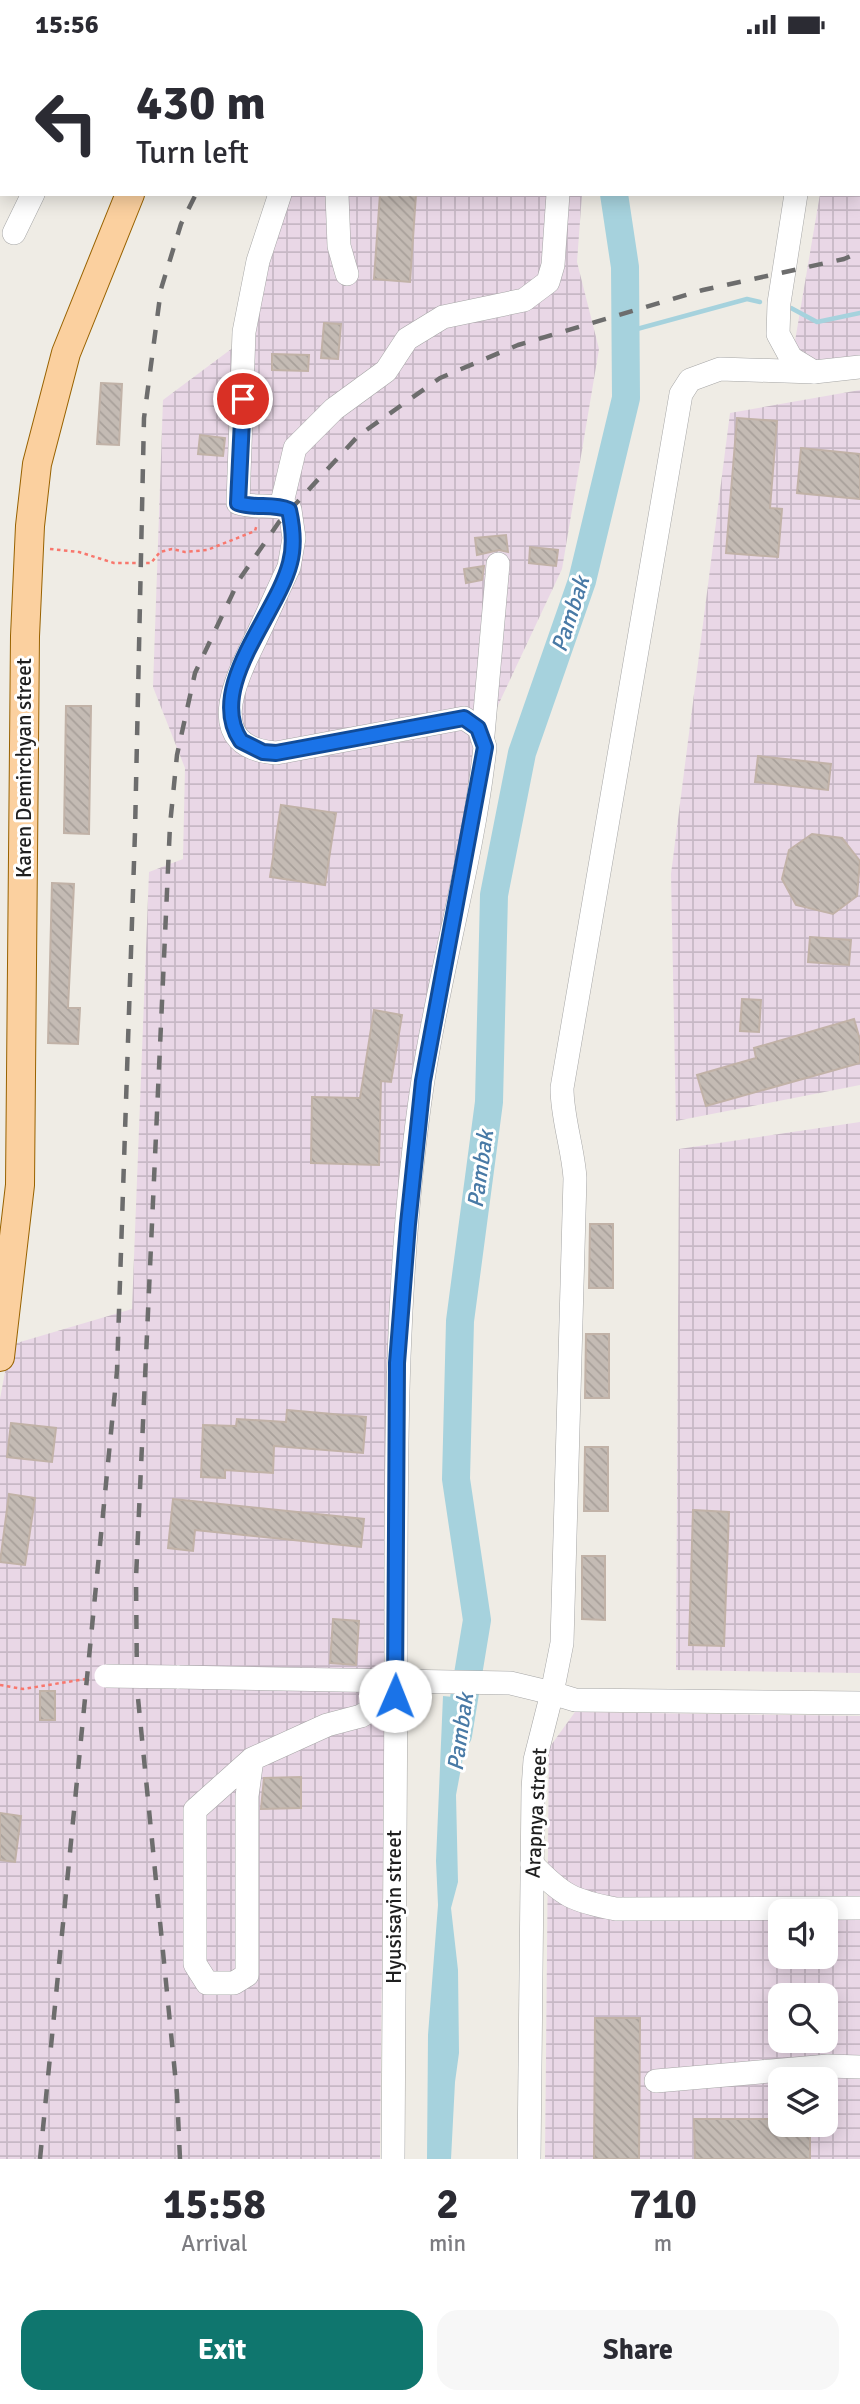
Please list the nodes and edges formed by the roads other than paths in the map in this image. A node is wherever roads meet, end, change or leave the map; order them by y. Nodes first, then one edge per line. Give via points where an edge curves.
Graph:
1 (32, 196) edge
2 (129, 196) edge
3 (279, 196) edge
4 (338, 196) edge
5 (558, 196) edge
6 (796, 196) edge
7 (14, 233) dead end
8 (347, 274) dead end
9 (860, 367) edge
10 (814, 372) junction
11 (271, 507) junction
12 (498, 564) dead end
13 (483, 736) junction
14 (0, 1357) edge
15 (106, 1676) road end
16 (396, 1689) junction
17 (552, 1693) junction
18 (860, 1703) edge
19 (252, 1759) junction
20 (532, 1864) junction
21 (860, 1908) edge
22 (860, 2067) edge
23 (656, 2081) dead end
24 (393, 2159) edge
25 (529, 2159) edge

1 - 7 street
2 - 14 main road, Karen Demirchyan street via 78,320 52,398 37,464 25,636 20,1185
3 - 11 street via 258,261 244,332 236,492 238,503
4 - 8 street via 339,246
5 - 11 street via 548,282 524,300 443,317 407,339 386,371 334,409 295,449
6 - 10 street via 778,334 791,358
9 - 10 street, Arapnya street
10 - 17 street, Arapnya street via 719,369 690,380 681,394 562,1088 575,1178 562,1643
11 - 13 street via 289,510 292,554 231,690 231,717 241,741 276,753 454,718 471,721
12 - 13 street, Hyusisayin street
13 - 16 street, Hyusisayin street via 482,767 423,1081 408,1224 397,1363
15 - 16 street, bridge
16 - 17 street via 422,1681 510,1683
16 - 19 street via 361,1717 327,1725
16 - 24 street, Hyusisayin street
17 - 18 street via 575,1700
17 - 20 street, Arapnya street via 535,1761
19 - 19 street via 247,1796 247,1975 233,1983 208,1983 195,1964 195,1810
20 - 21 street via 554,1887 578,1902 616,1909
20 - 25 street, Arapnya street
22 - 23 street

